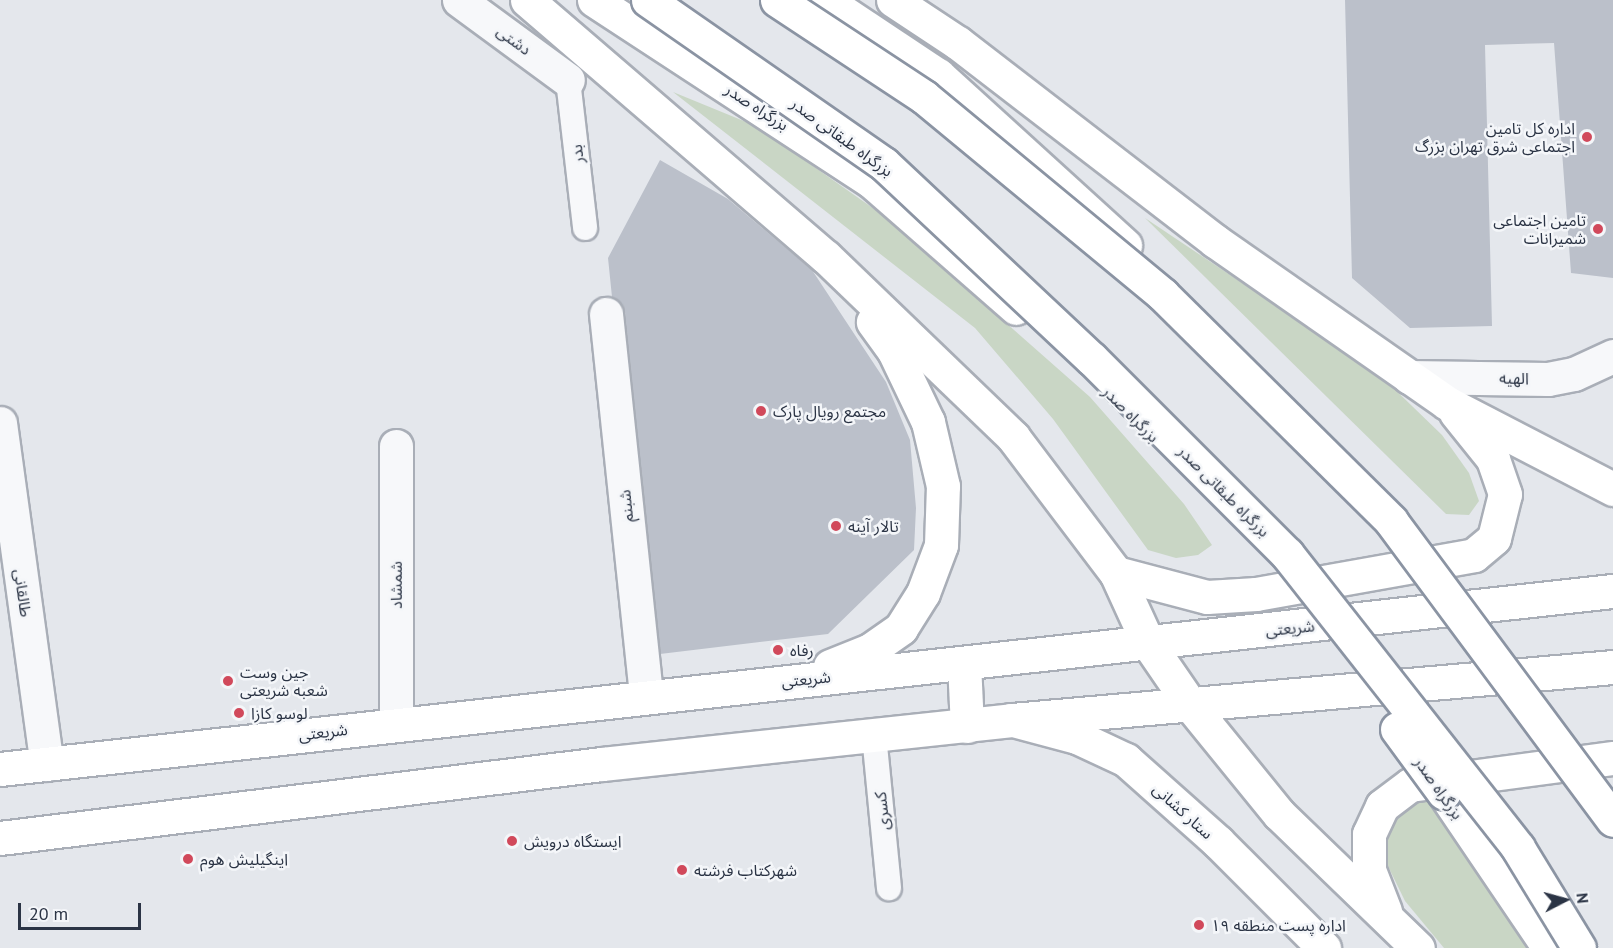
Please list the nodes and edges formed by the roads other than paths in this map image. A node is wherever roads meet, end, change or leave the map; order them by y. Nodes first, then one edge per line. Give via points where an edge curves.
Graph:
1 (459, 0) edge
2 (527, 0) edge
3 (594, 0) edge
4 (648, 0) edge
5 (777, 0) edge
6 (825, 0) edge
7 (893, 0) edge
8 (568, 80) joint
9 (585, 228) dead end
10 (826, 257) junction
11 (606, 314) dead end
12 (1613, 356) edge
13 (1409, 376) junction
14 (1447, 403) junction
15 (0, 423) edge
16 (396, 446) dead end
17 (1613, 489) edge
18 (1116, 573) junction
19 (1613, 591) edge
20 (1148, 643) junction
21 (964, 663) junction
22 (1613, 666) edge
23 (792, 681) junction
24 (646, 697) junction
25 (1192, 707) junction
26 (1012, 720) junction
27 (396, 724) junction
28 (967, 726) junction
29 (874, 735) junction
30 (1613, 758) edge
31 (47, 764) junction
32 (0, 769) edge
33 (1613, 799) edge
34 (1613, 820) edge
35 (0, 838) edge
36 (889, 888) dead end
37 (1387, 918) junction
38 (1324, 948) edge
39 (1418, 948) edge
40 (1549, 948) edge
41 (1579, 948) edge

1 - 8 street, دشتی
2 - 10 main road
3 - 40 main road, بزرگراه صدر, bridge via 872,183 1084,368 1275,556
4 - 41 main road, بزرگراه طبقاتی صدر, bridge via 884,164 1092,359 1287,554 1518,848
5 - 34 main road, bridge via 924,97 1163,295 1391,521
6 - 33 main road via 938,75 1170,285 1402,514
7 - 13 main road via 958,43 1215,242
8 - 9 lane, بدر
10 - 18 main road via 1013,437
10 - 23 main road via 894,351 928,422 943,486 941,545 923,593 901,628 870,650
11 - 24 street, شبنم
12 - 13 street, الهیه via 1575,374 1548,379
13 - 14 main road
14 - 17 main road
14 - 18 main road via 1493,459 1505,494 1494,538 1474,555 1256,594 1216,596
15 - 31 street, طالقانی
16 - 27 street, شمشاد
18 - 20 main road
19 - 20 main road, شریعتی
20 - 21 main road, شریعتی
20 - 25 main road
21 - 23 main road, شریعتی
21 - 28 main road
22 - 25 main road
23 - 24 main road, شریعتی
24 - 27 main road, شریعتی
25 - 26 main road
25 - 37 main road via 1279,814
26 - 28 main road
26 - 38 main road, ستار کشانی via 1077,737 1126,760 1218,842
27 - 31 main road, شریعتی
28 - 29 main road
29 - 35 main road via 591,765
29 - 36 lane, کسری
30 - 37 main road via 1410,785 1382,806 1369,834 1369,870
31 - 32 main road, شریعتی
37 - 39 main road

